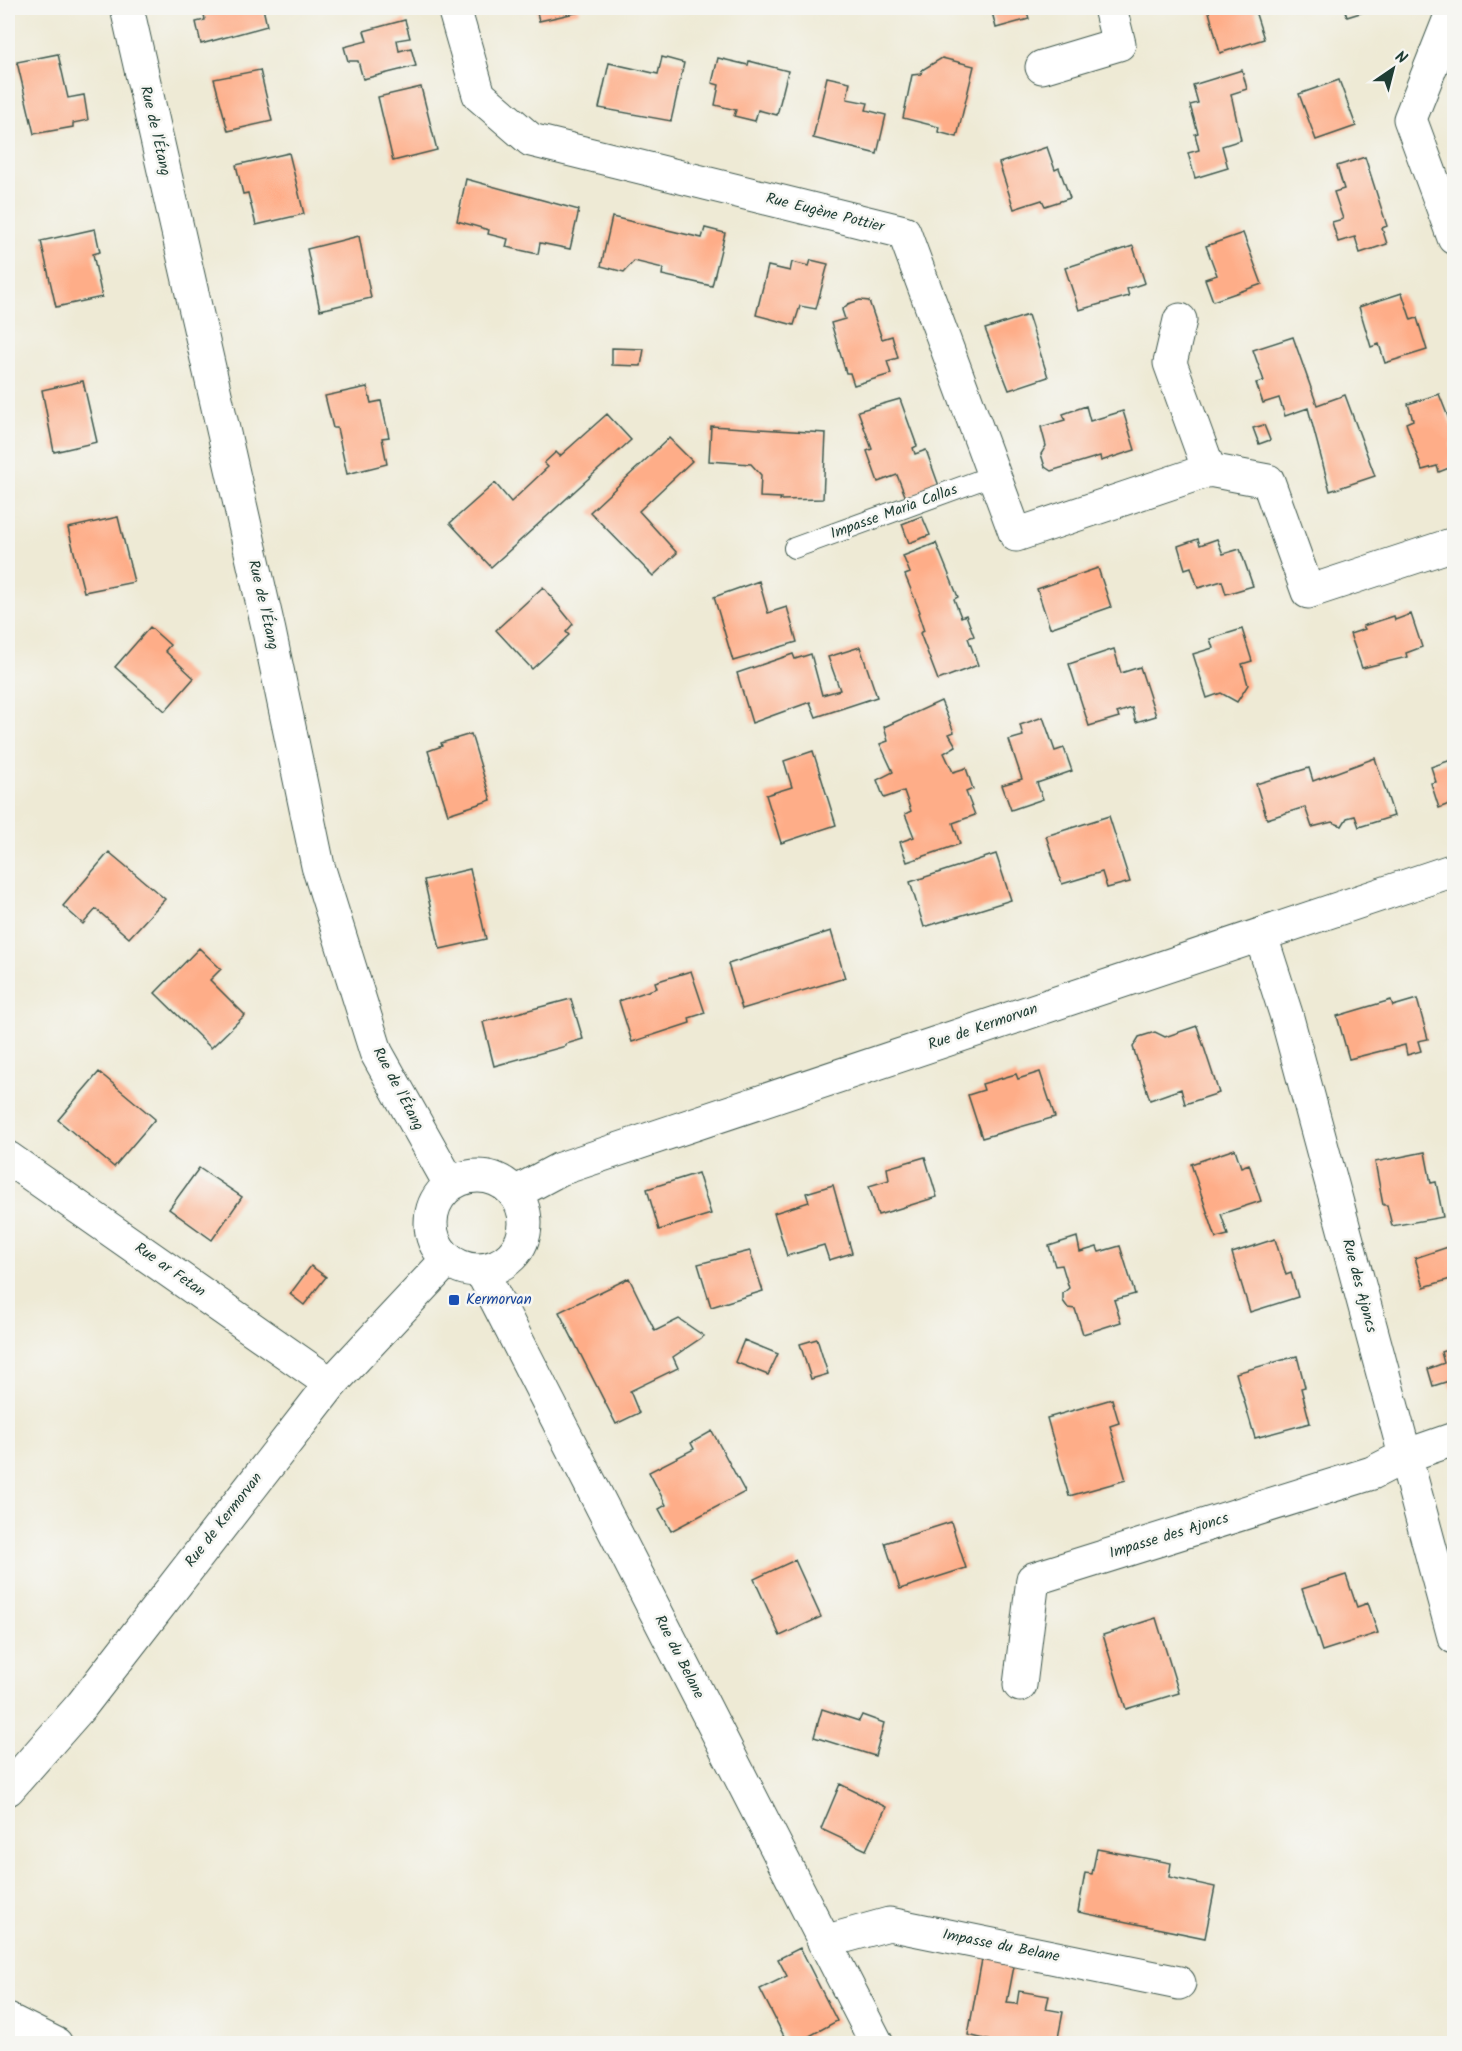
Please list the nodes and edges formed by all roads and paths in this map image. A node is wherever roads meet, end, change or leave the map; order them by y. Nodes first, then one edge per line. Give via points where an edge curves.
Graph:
1 (127, 8) edge
2 (454, 8) edge
3 (1110, 8) edge
4 (1454, 8) edge
5 (1042, 67) dead end
6 (1455, 238) edge
7 (1180, 320) dead end
8 (1209, 470) junction
9 (994, 475) junction
10 (1455, 544) edge
11 (794, 548) dead end
12 (1455, 870) edge
13 (1261, 936) junction
14 (8, 1158) edge
15 (450, 1184) junction
16 (515, 1193) junction
17 (448, 1259) junction
18 (481, 1270) junction
19 (331, 1384) junction
20 (1455, 1439) edge
21 (1405, 1456) junction
22 (1455, 1637) edge
23 (1020, 1685) dead end
24 (8, 1788) edge
25 (824, 1942) junction
26 (1179, 1983) dead end
27 (8, 2020) edge
28 (56, 2043) edge
29 (877, 2043) edge

1 - 15 street, Rue de l'Étang via 318,866 376,1052
2 - 9 street, Rue Eugène Pottier via 479,95 531,140 904,232
3 - 5 street via 1119,44
4 - 6 street via 1410,119
7 - 8 street via 1170,363
8 - 9 street, Rue Eugène Pottier via 1016,535
8 - 10 street, Rue Eugène Pottier via 1268,481 1308,592
9 - 11 lane, Impasse Maria Callas
12 - 13 street, Rue de Kermorvan
13 - 16 street, Rue de Kermorvan via 560,1169
13 - 21 street, Rue des Ajoncs via 1286,1014
14 - 19 street, Rue ar Fetan
15 - 16 street via 466,1177 484,1176
15 - 17 street via 438,1197 432,1213 437,1246
16 - 18 street via 525,1220 524,1235 508,1259
17 - 18 street via 464,1268
17 - 19 street, Rue de Kermorvan
18 - 25 street, Rue du Belane
19 - 24 street, Rue de Kermorvan via 82,1705
20 - 21 street
21 - 22 street, Rue des Ajoncs
21 - 23 street, Impasse des Ajoncs via 1372,1473 1033,1579
25 - 26 street, Impasse du Belane via 889,1924
25 - 29 street, Rue du Belane
27 - 28 street

